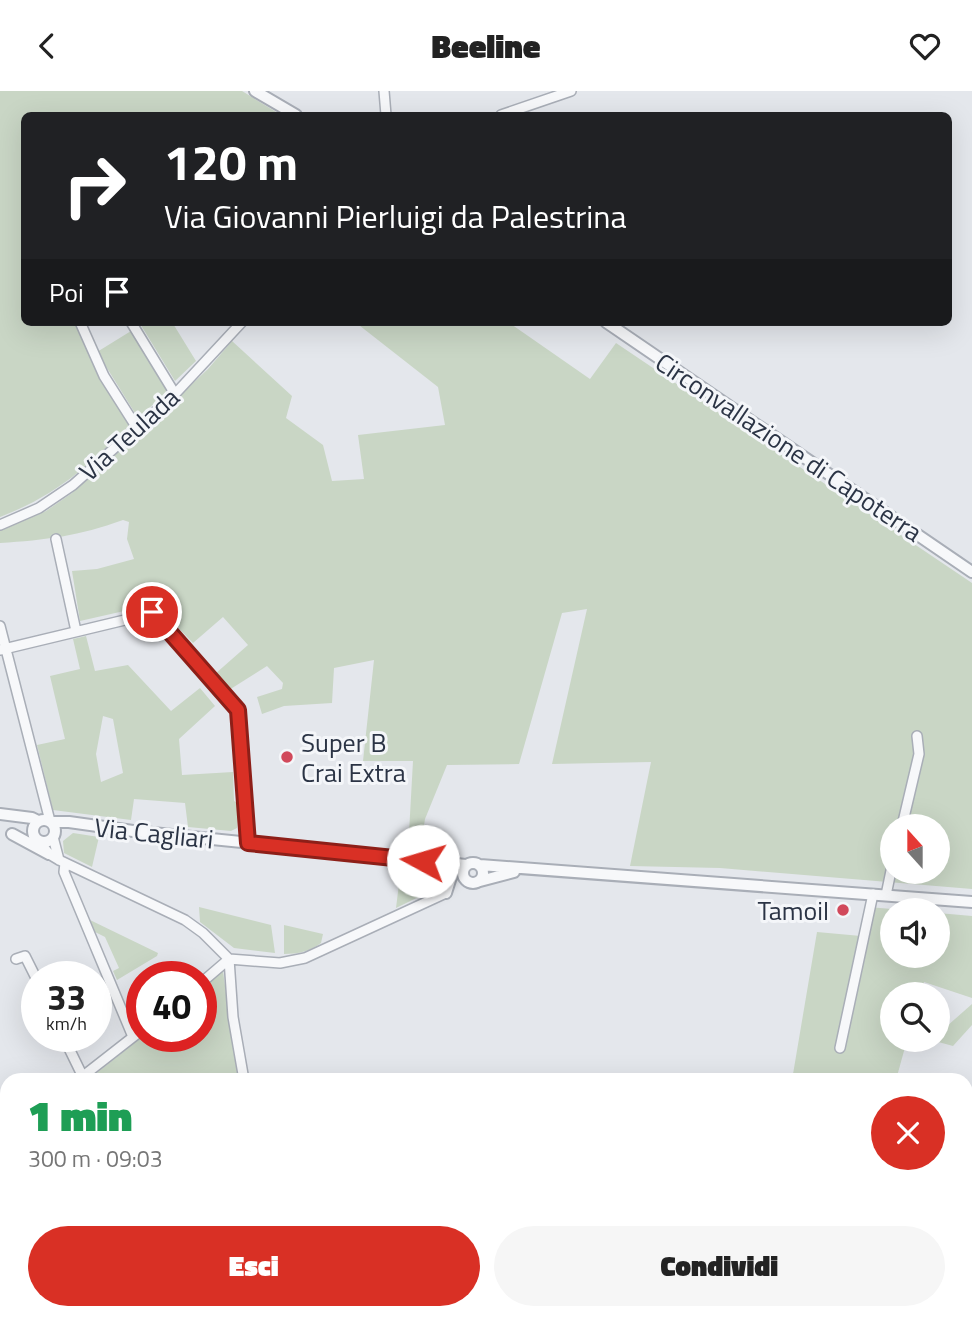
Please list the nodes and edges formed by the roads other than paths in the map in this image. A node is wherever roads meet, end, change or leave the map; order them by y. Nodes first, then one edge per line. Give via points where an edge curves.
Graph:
1 (255, 91) edge
2 (384, 91) edge
3 (571, 91) edge
4 (291, 112) edge
5 (386, 112) edge
6 (510, 112) edge
7 (82, 326) edge
8 (133, 326) edge
9 (238, 326) edge
10 (612, 326) edge
11 (175, 394) junction
12 (137, 428) junction
13 (0, 525) edge
14 (56, 539) dead end
15 (972, 572) edge
16 (0, 626) edge
17 (76, 631) junction
18 (3, 649) edge
19 (917, 736) dead end
20 (0, 814) edge
21 (905, 814) edge
22 (45, 821) junction
23 (79, 825) junction
24 (0, 830) edge
25 (12, 834) junction
26 (54, 837) junction
27 (38, 841) junction
28 (248, 843) junction
29 (57, 859) junction
30 (442, 864) junction
31 (480, 865) junction
32 (526, 870) junction
33 (464, 872) junction
34 (477, 882) junction
35 (888, 884) edge
36 (446, 893) junction
37 (873, 894) junction
38 (886, 895) junction
39 (972, 902) edge
40 (16, 959) dead end
41 (229, 959) junction
42 (28, 961) edge
43 (217, 969) edge
44 (126, 1020) edge
45 (126, 1043) edge
46 (841, 1048) dead end
47 (70, 1052) edge
48 (79, 1073) edge
49 (87, 1073) edge
50 (243, 1073) edge

1 - 4 street
2 - 5 street
3 - 6 street
7 - 12 street via 104,376
8 - 11 street
9 - 11 street, Via Teulada
10 - 15 street, Circonvallazione di Capoterra
11 - 12 street, Via Teulada
12 - 13 street, Via Teulada via 61,496
14 - 17 street
16 - 18 street
17 - 18 street
17 - 28 street via 154,613 236,705
18 - 22 street via 45,803
19 - 21 street via 919,754
20 - 22 street, Via Cagliari
22 - 23 street, Via Cagliari
22 - 26 street via 55,829
22 - 27 street via 33,830
23 - 26 street, Via Cagliari
23 - 28 street, Via Cagliari
24 - 25 street
25 - 27 street
25 - 29 street
26 - 27 street
26 - 29 street
27 - 29 street
28 - 30 street, Via Cagliari
29 - 41 street via 185,920
29 - 44 street
30 - 33 street, Via Cagliari
30 - 36 street via 452,877
31 - 32 street
31 - 33 street via 474,862
31 - 34 street via 483,875
32 - 34 street
32 - 37 street
33 - 34 street via 468,882
33 - 36 street
34 - 36 street
35 - 38 street
36 - 41 street via 305,958 280,963
37 - 38 street
37 - 46 street
38 - 39 street
40 - 42 street via 25,956
41 - 43 street
41 - 50 street
45 - 49 street
47 - 48 street

